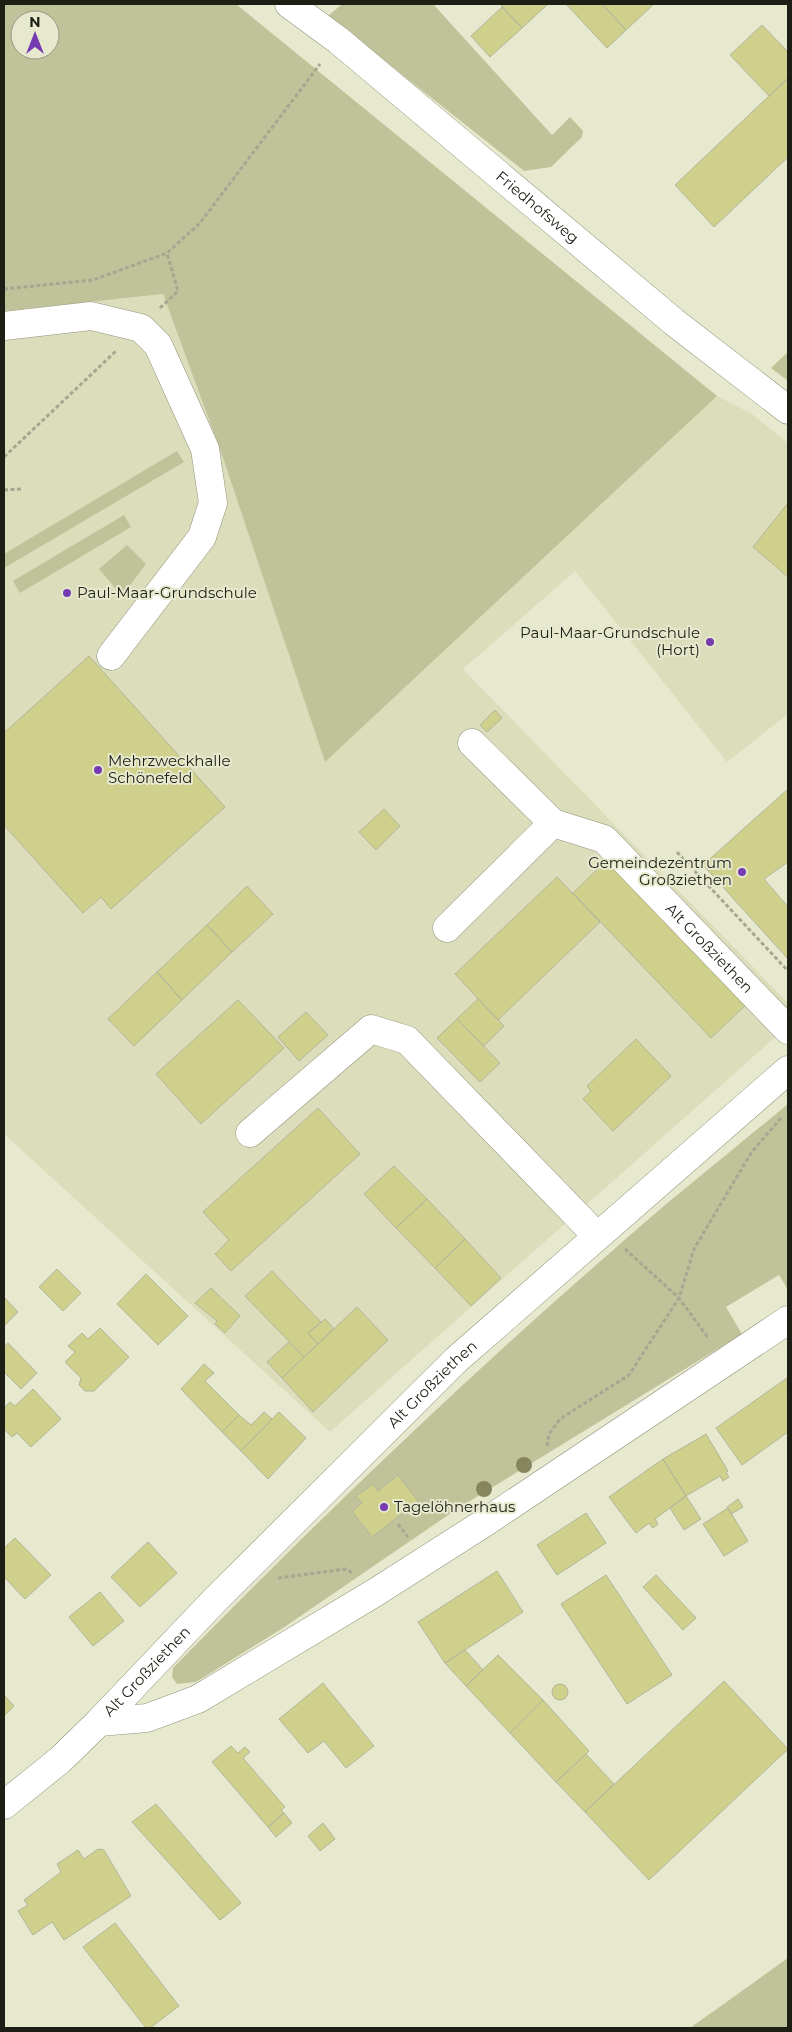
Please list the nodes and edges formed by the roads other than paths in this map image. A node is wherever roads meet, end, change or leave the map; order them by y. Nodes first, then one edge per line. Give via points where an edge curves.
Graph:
1 (289, 4) edge
2 (4, 326) edge
3 (788, 410) edge
4 (111, 656) dead end
5 (472, 743) dead end
6 (553, 823) junction
7 (447, 928) dead end
8 (788, 1030) edge
9 (788, 1070) edge
10 (250, 1133) dead end
11 (601, 1233) junction
12 (788, 1320) edge
13 (99, 1722) junction
14 (4, 1805) edge

1 - 3 street, Friedhofsweg via 338,40 674,322
2 - 4 street via 91,316 141,328 158,345 205,450 213,503 202,537
5 - 6 street, Alt Großziethen
6 - 7 street
6 - 8 street, Alt Großziethen via 604,839
9 - 11 street, Alt Großziethen
10 - 11 street via 370,1029 407,1040
11 - 13 street, Alt Großziethen via 456,1360
12 - 13 street, Alt Großziethen via 557,1476 376,1592 198,1698 147,1718
13 - 14 street, Alt Großziethen via 60,1760

